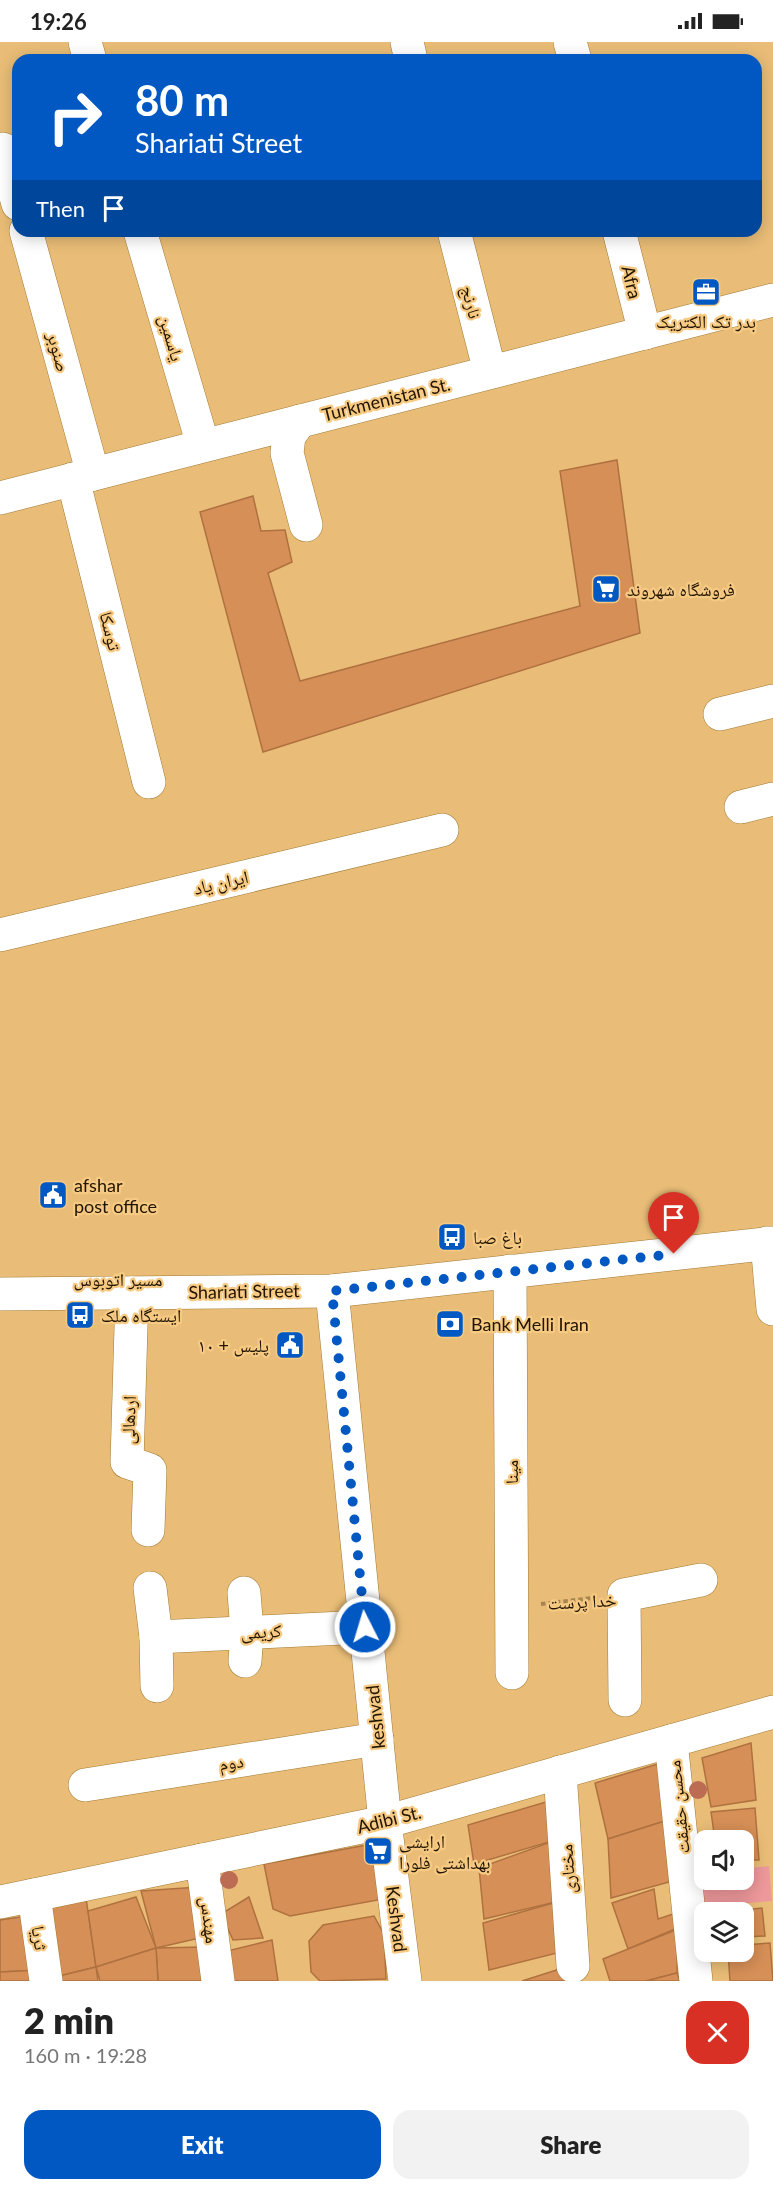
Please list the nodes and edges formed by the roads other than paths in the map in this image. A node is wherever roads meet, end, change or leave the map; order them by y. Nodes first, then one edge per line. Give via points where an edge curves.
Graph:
1 (3, 149) dead end
2 (12, 182) edge
3 (27, 237) edge
4 (142, 237) edge
5 (456, 237) edge
6 (621, 237) edge
7 (773, 300) edge
8 (645, 333) junction
9 (490, 372) junction
10 (300, 421) junction
11 (239, 436) junction
12 (203, 446) junction
13 (83, 476) junction
14 (0, 498) edge
15 (773, 701) edge
16 (720, 714) dead end
17 (149, 782) dead end
18 (773, 799) edge
19 (741, 807) dead end
20 (442, 830) dead end
21 (0, 935) edge
22 (771, 1238) edge
23 (510, 1271) junction
24 (0, 1280) edge
25 (332, 1291) junction
26 (132, 1293) junction
27 (0, 1294) edge
28 (773, 1309) edge
29 (148, 1530) dead end
30 (701, 1580) dead end
31 (150, 1588) dead end
32 (244, 1593) dead end
33 (365, 1627) junction
34 (156, 1637) junction
35 (246, 1646) junction
36 (512, 1673) dead end
37 (157, 1686) dead end
38 (625, 1701) dead end
39 (773, 1712) edge
40 (377, 1739) junction
41 (671, 1741) junction
42 (560, 1772) junction
43 (85, 1785) dead end
44 (385, 1822) junction
45 (202, 1860) junction
46 (34, 1895) junction
47 (0, 1902) edge
48 (573, 1966) dead end
49 (46, 1981) edge
50 (218, 1981) edge
51 (405, 1981) edge
52 (696, 1981) edge

1 - 2 street
3 - 13 street, صنوبر
4 - 12 street, یاسمین
5 - 9 street, نارنج
6 - 8 street, Afra
7 - 8 street, Turkmenistan St.
8 - 9 street, Turkmenistan St.
9 - 10 street, Turkmenistan St.
10 - 11 street, Turkmenistan St.
10 - 11 street via 289,436 287,453 298,527 270,461
11 - 12 street, Turkmenistan St.
12 - 13 street, Turkmenistan St.
13 - 14 street, Turkmenistan St.
13 - 17 street, توسکا
15 - 16 street
18 - 19 street
20 - 21 street, ایران یاد
22 - 23 street, Shariati Street
22 - 24 street, مسیر اتوبوس via 334,1278
22 - 28 street
23 - 25 street, Shariati Street
23 - 36 street, مینا
25 - 26 street, Shariati Street
25 - 33 street, keshvad
26 - 27 street, Shariati Street
26 - 29 street, اردهالی via 127,1462 150,1470
30 - 38 street, خدا پرست via 624,1595
31 - 34 street
32 - 35 street
33 - 35 street, کریمی
33 - 40 street, keshvad
34 - 35 street, کریمی
34 - 37 street
39 - 41 street, Adibi St.
40 - 43 street, دوم
40 - 44 street, keshvad
41 - 42 street, Adibi St.
41 - 52 street, محسن حقیقت
42 - 44 street, Adibi St.
42 - 48 street, مختاری
44 - 45 street, Adibi St.
44 - 51 street, Keshvad
45 - 46 street, Adibi St.
45 - 50 street, مهندس
46 - 47 street, Adibi St.
46 - 49 street, ثریا

